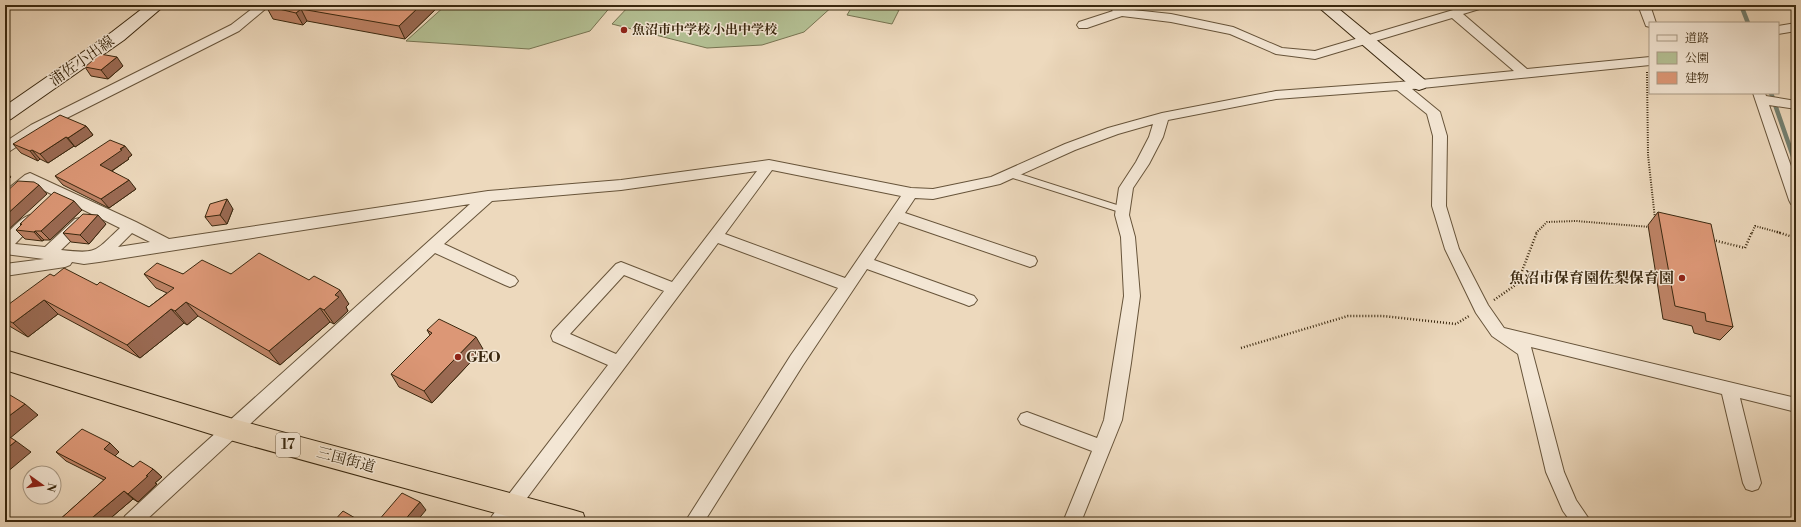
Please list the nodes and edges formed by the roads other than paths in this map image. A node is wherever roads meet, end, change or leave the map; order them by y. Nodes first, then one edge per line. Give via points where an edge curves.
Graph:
1 (157, 5) edge
2 (264, 5) edge
3 (1324, 5) edge
4 (1482, 5) edge
5 (1644, 5) edge
6 (1117, 9) edge
7 (1454, 13) junction
8 (1650, 22) edge
9 (1083, 25) dead end
10 (1796, 27) edge
11 (1779, 30) edge
12 (1366, 39) junction
13 (1649, 62) edge
14 (1525, 74) junction
15 (1419, 84) junction
16 (1400, 86) junction
17 (1760, 96) edge
18 (1796, 105) edge
19 (5, 115) edge
20 (1162, 117) junction
21 (5, 148) edge
22 (769, 165) junction
23 (1010, 174) junction
24 (61, 192) junction
25 (911, 193) junction
26 (488, 196) junction
27 (5, 199) edge
28 (1796, 200) edge
29 (95, 209) junction
30 (1122, 210) junction
31 (896, 215) junction
32 (131, 226) junction
33 (715, 236) junction
34 (163, 242) dead end
35 (5, 244) edge
36 (434, 246) junction
37 (5, 248) edge
38 (48, 254) junction
39 (92, 257) junction
40 (1030, 261) dead end
41 (864, 262) junction
42 (5, 270) edge
43 (510, 281) dead end
44 (848, 285) junction
45 (675, 289) junction
46 (969, 300) dead end
47 (1498, 332) junction
48 (7, 362) edge
49 (619, 363) junction
50 (1730, 389) junction
51 (1796, 405) edge
52 (1027, 418) dead end
53 (230, 429) junction
54 (1102, 447) junction
55 (1752, 483) dead end
56 (505, 514) edge
57 (131, 522) edge
58 (573, 522) edge
59 (694, 522) edge
60 (1072, 522) edge
61 (1582, 522) edge

1 - 19 main road, 浦佐小出線 via 118,36
2 - 21 street via 235,28 36,128
3 - 12 main road
4 - 7 street
5 - 8 street
6 - 9 street
6 - 12 street via 1233,31 1280,51 1315,55
7 - 12 street
7 - 14 street
10 - 11 street
12 - 15 main road
13 - 14 street
14 - 15 street
15 - 16 street
16 - 20 street via 1276,95
16 - 47 street via 1432,112 1440,136 1439,206 1452,249 1482,309
17 - 18 street
17 - 28 street
20 - 23 street via 1070,147
20 - 30 street via 1156,137 1126,188
22 - 25 street
22 - 26 street via 622,185
22 - 33 street
23 - 25 street via 995,181 961,189 933,194
23 - 30 lane
24 - 27 street via 30,178
24 - 29 street
24 - 35 street
25 - 31 street
26 - 36 street
26 - 39 street
29 - 32 street
29 - 38 street
30 - 54 street via 1128,237 1132,296 1113,420
31 - 40 street
31 - 41 street
32 - 34 street
32 - 39 street
33 - 44 street
33 - 45 street
36 - 43 street
36 - 53 street
37 - 38 street
38 - 39 street
39 - 42 street
41 - 44 street
41 - 46 street
44 - 59 street
45 - 49 street
45 - 49 street via 621,268 559,336
47 - 50 street
47 - 61 street via 1525,350 1555,472 1569,505
48 - 53 highway, 三国街道 / 17
49 - 56 street
50 - 51 street
50 - 55 street
52 - 54 street
53 - 56 highway, 三国街道 / 17
53 - 57 street
54 - 60 street
56 - 58 highway, 三国街道 / 17

